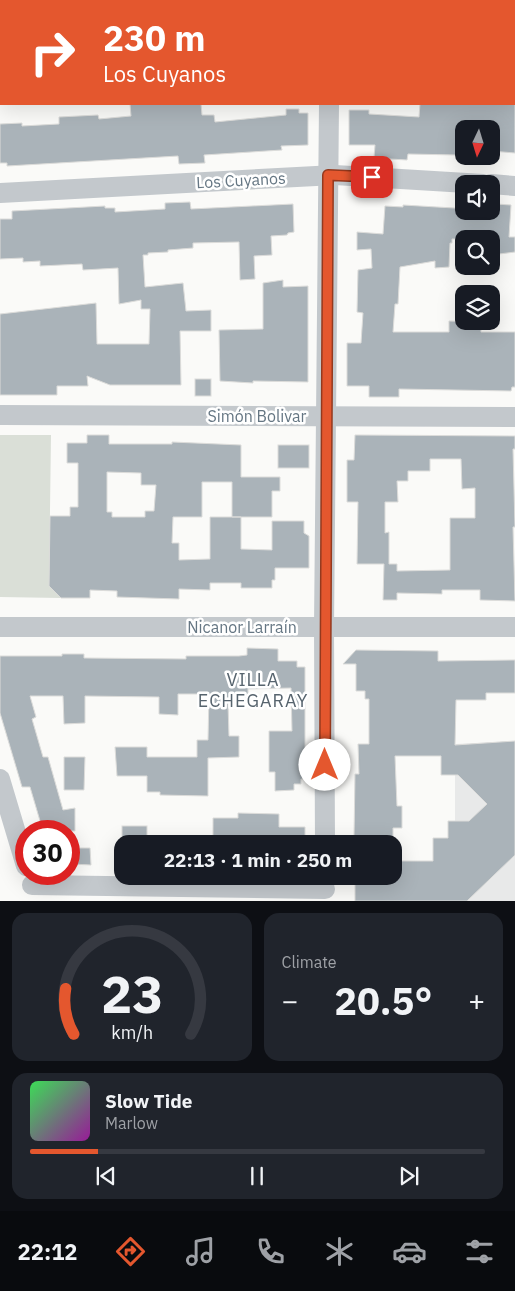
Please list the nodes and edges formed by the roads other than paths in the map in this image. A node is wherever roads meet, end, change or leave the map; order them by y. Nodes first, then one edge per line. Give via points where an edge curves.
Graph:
1 (329, 105) edge
2 (328, 175) junction
3 (455, 182) edge
4 (500, 185) edge
5 (515, 186) edge
6 (0, 193) edge
7 (0, 415) edge
8 (326, 416) junction
9 (515, 416) edge
10 (0, 627) edge
11 (324, 627) junction
12 (515, 627) edge
13 (0, 779) edge
14 (15, 829) edge
15 (325, 835) edge
16 (33, 887) edge
17 (325, 889) edge

1 - 2 street
2 - 3 street, Los Cuyanos
2 - 6 street, Los Cuyanos
2 - 8 street
4 - 5 street
7 - 8 street, Simón Bolivar
8 - 9 street, Simón Bolivar
8 - 11 street
10 - 11 street, Nicanor Larraín
11 - 12 street, Nicanor Larraín
11 - 15 street
13 - 14 street
16 - 17 street

